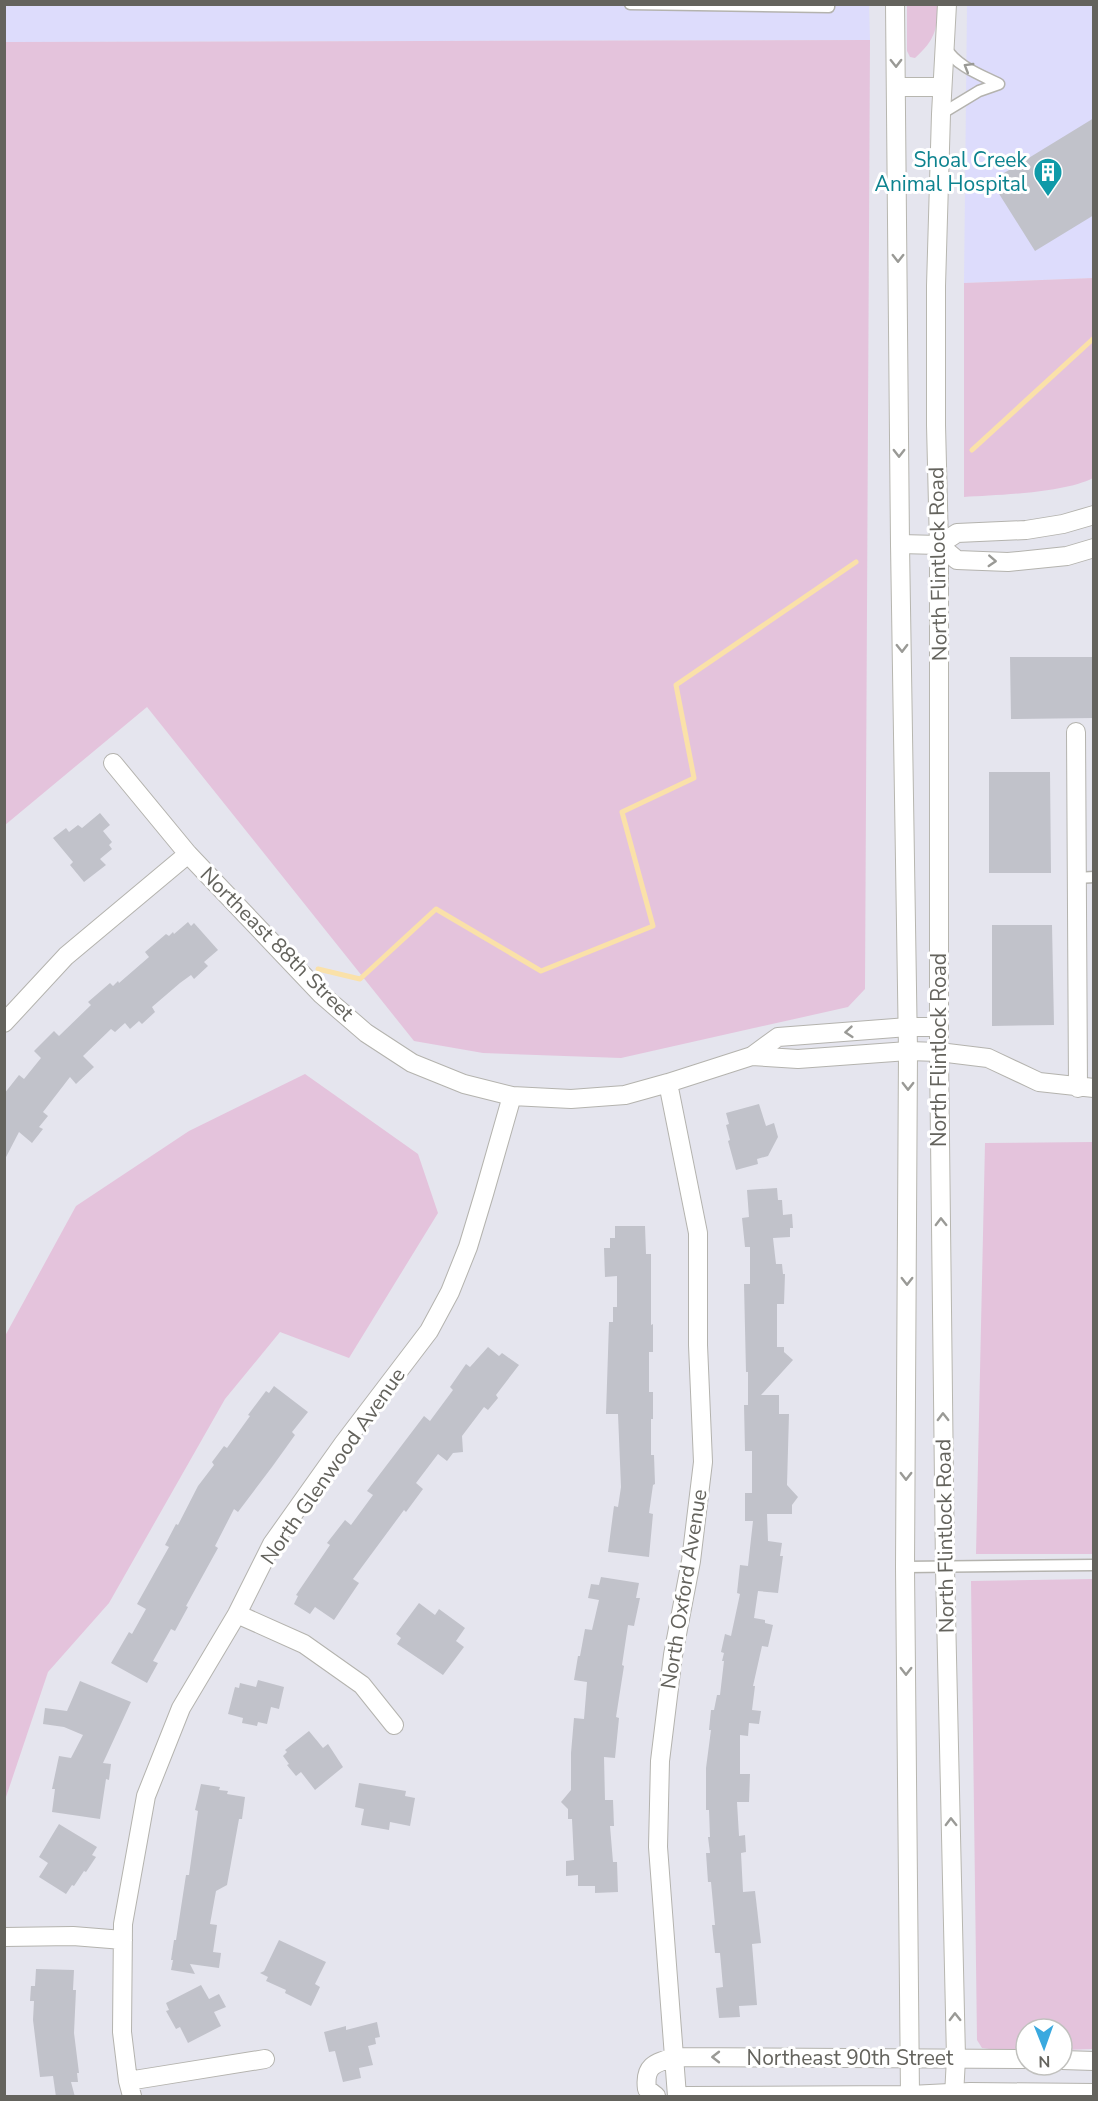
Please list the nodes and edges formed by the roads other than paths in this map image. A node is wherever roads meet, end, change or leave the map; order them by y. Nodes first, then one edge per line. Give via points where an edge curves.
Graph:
1 (630, 4) edge
2 (829, 4) edge
3 (895, 4) edge
4 (947, 4) edge
5 (943, 43) junction
6 (896, 87) junction
7 (942, 87) junction
8 (941, 114) junction
9 (1094, 515) edge
10 (900, 544) junction
11 (939, 545) junction
12 (1094, 548) edge
13 (1076, 732) dead end
14 (113, 763) dead end
15 (188, 854) junction
16 (1085, 878) edge
17 (4, 1023) edge
18 (908, 1027) junction
19 (939, 1027) junction
20 (908, 1051) junction
21 (939, 1052) junction
22 (752, 1056) junction
23 (668, 1083) junction
24 (1086, 1088) edge
25 (512, 1096) junction
26 (1094, 1565) edge
27 (905, 1567) junction
28 (945, 1568) junction
29 (237, 1614) junction
30 (394, 1725) dead end
31 (4, 1937) edge
32 (123, 1940) junction
33 (675, 2057) junction
34 (909, 2057) junction
35 (956, 2058) junction
36 (265, 2059) dead end
37 (1014, 2059) edge
38 (1074, 2060) edge
39 (1094, 2061) edge
40 (130, 2089) edge
41 (1094, 2093) edge
42 (954, 2094) edge
43 (910, 2096) edge
44 (656, 2097) edge
45 (677, 2097) edge
46 (687, 2097) edge

1 - 2 lane via 829,8
3 -> 6 street, North Flintlock Road
4 - 5 street, North Flintlock Road
5 - 7 street, North Flintlock Road
8 -> 5 lane via 999,84 964,66
6 - 7 street
6 -> 10 street, North Flintlock Road
7 - 8 street, North Flintlock Road
8 - 11 street, North Flintlock Road via 936,286
9 - 11 street via 1026,530 957,533
10 - 11 street
10 -> 18 street, North Flintlock Road
11 -> 12 street via 957,560 1008,562 1067,556
11 - 19 street, North Flintlock Road
13 - 16 street
14 - 15 street, Northeast 88th Street
15 - 17 street via 66,956
15 - 25 street, Northeast 88th Street via 322,995 366,1033 412,1063 464,1084
16 - 24 street
18 - 19 street
18 - 20 street, North Flintlock Road
18 -> 22 street, Northeast 88th Street via 778,1037
19 - 21 street, North Flintlock Road
20 - 21 street, Northeast 88th Street
20 - 22 street, Northeast 88th Street via 798,1059
20 -> 27 street, North Flintlock Road
21 - 24 street, Northeast 88th Street via 988,1058 1039,1082
28 -> 21 street, North Flintlock Road
22 - 23 street, Northeast 88th Street
23 - 25 street, Northeast 88th Street via 625,1095 571,1099
23 - 33 street, North Oxford Avenue via 698,1233 703,1462 660,1761 658,1846
25 - 29 street, North Glenwood Avenue via 471,1236 450,1292 429,1331 272,1544
26 - 28 lane
27 - 28 lane
27 -> 34 street, North Flintlock Road
35 -> 28 street, North Flintlock Road
29 - 30 street via 304,1644 362,1685
29 - 32 street, North Glenwood Avenue via 181,1708 146,1796
31 - 32 street
32 - 40 street, North Glenwood Avenue via 122,2032
34 -> 33 street, Northeast 90th Street
33 - 44 street via 648,2070 647,2090
33 - 45 street, North Oxford Avenue
34 - 35 street, Northeast 90th Street
34 - 43 street, North Flintlock Road
35 - 37 street, Northeast 90th Street
35 - 42 street, North Flintlock Road
36 - 40 street, North Glenwood Avenue
38 - 39 street
41 - 42 street, Northeast 90th Street
42 - 43 street, Northeast 90th Street
43 - 46 street, Northeast 90th Street

